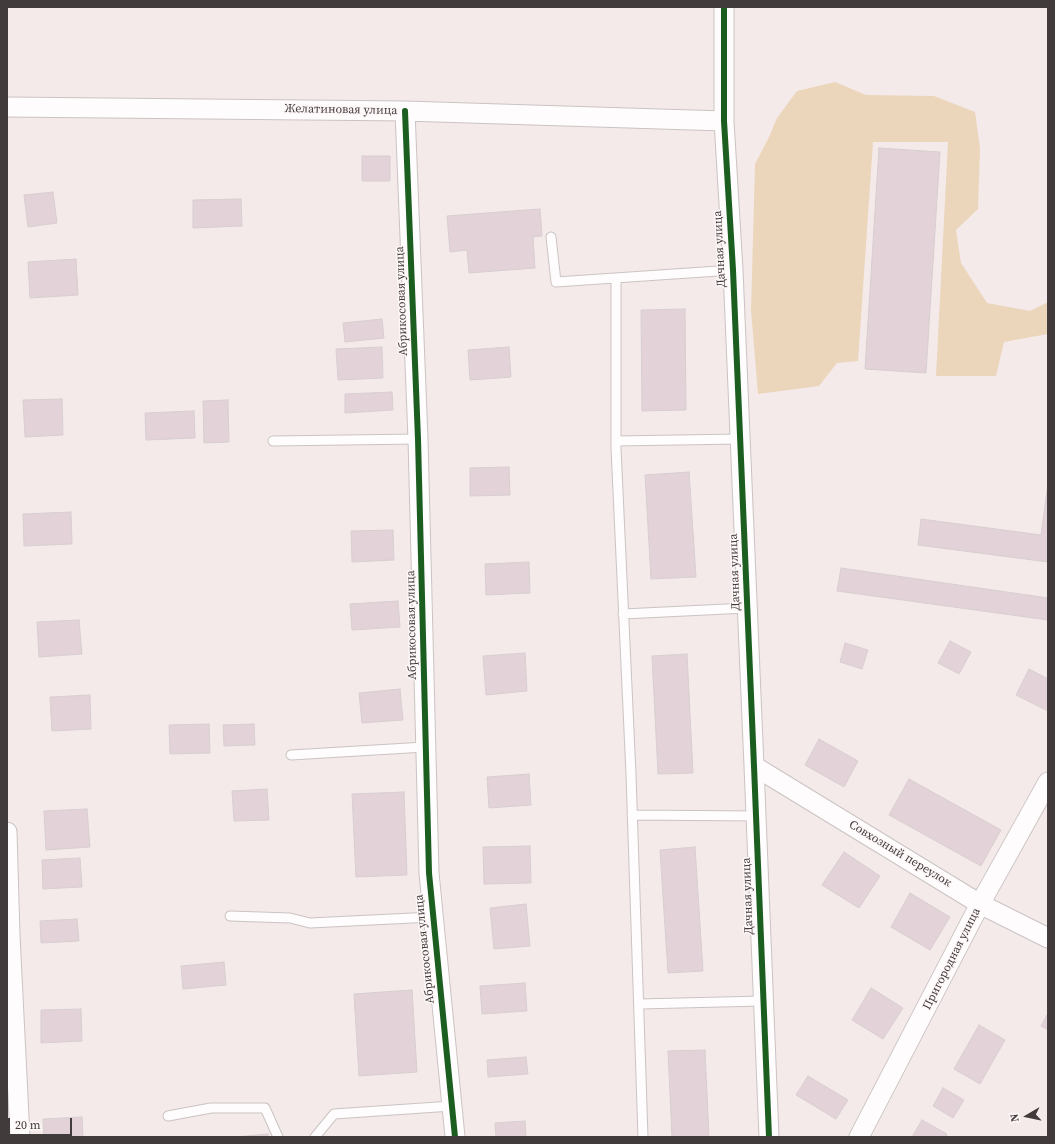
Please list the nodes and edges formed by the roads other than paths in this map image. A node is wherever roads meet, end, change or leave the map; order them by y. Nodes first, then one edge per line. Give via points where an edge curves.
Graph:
1 (724, 7) edge
2 (7, 107) edge
3 (405, 111) junction
4 (724, 121) junction
5 (551, 237) dead end
6 (733, 270) junction
7 (616, 278) junction
8 (740, 438) junction
9 (418, 439) junction
10 (273, 441) dead end
11 (616, 441) junction
12 (747, 608) junction
13 (623, 614) junction
14 (425, 747) junction
15 (291, 754) dead end
16 (754, 766) junction
17 (1048, 782) edge
18 (632, 815) junction
19 (756, 816) junction
20 (7, 832) edge
21 (8, 886) edge
22 (980, 904) junction
23 (230, 916) dead end
24 (433, 916) junction
25 (1048, 938) edge
26 (763, 1001) junction
27 (639, 1004) junction
28 (11, 1039) edge
29 (452, 1106) junction
30 (168, 1116) dead end
31 (20, 1137) edge
32 (278, 1137) edge
33 (315, 1137) edge
34 (455, 1137) edge
35 (643, 1137) edge
36 (769, 1137) edge
37 (859, 1137) edge

1 - 4 street, Дачная улица
2 - 3 street, Желатиновая улица
3 - 4 street, Желатиновая улица
3 - 9 street, Абрикосовая улица
4 - 6 street, Дачная улица
5 - 7 lane via 556,282
6 - 7 lane
6 - 8 street, Дачная улица
7 - 11 lane
8 - 11 lane
8 - 12 street, Дачная улица
9 - 10 lane
9 - 14 street, Абрикосовая улица
11 - 13 lane
12 - 13 lane
12 - 16 street, Дачная улица
13 - 18 lane
14 - 15 lane
14 - 24 street, Абрикосовая улица
16 - 19 street, Дачная улица
16 - 22 street, Совхозный переулок
17 - 22 street, Пригородная улица
18 - 19 lane
18 - 27 lane
19 - 26 street, Дачная улица
20 - 21 street
21 - 28 street
22 - 25 street, Совхозный переулок
22 - 37 street, Пригородная улица
23 - 24 lane via 290,918 310,923
24 - 29 street, Абрикосовая улица
26 - 27 lane
26 - 36 street, Дачная улица
27 - 35 lane
28 - 31 street
29 - 33 lane via 334,1114
29 - 34 street, Абрикосовая улица
30 - 32 lane via 211,1108 265,1108

